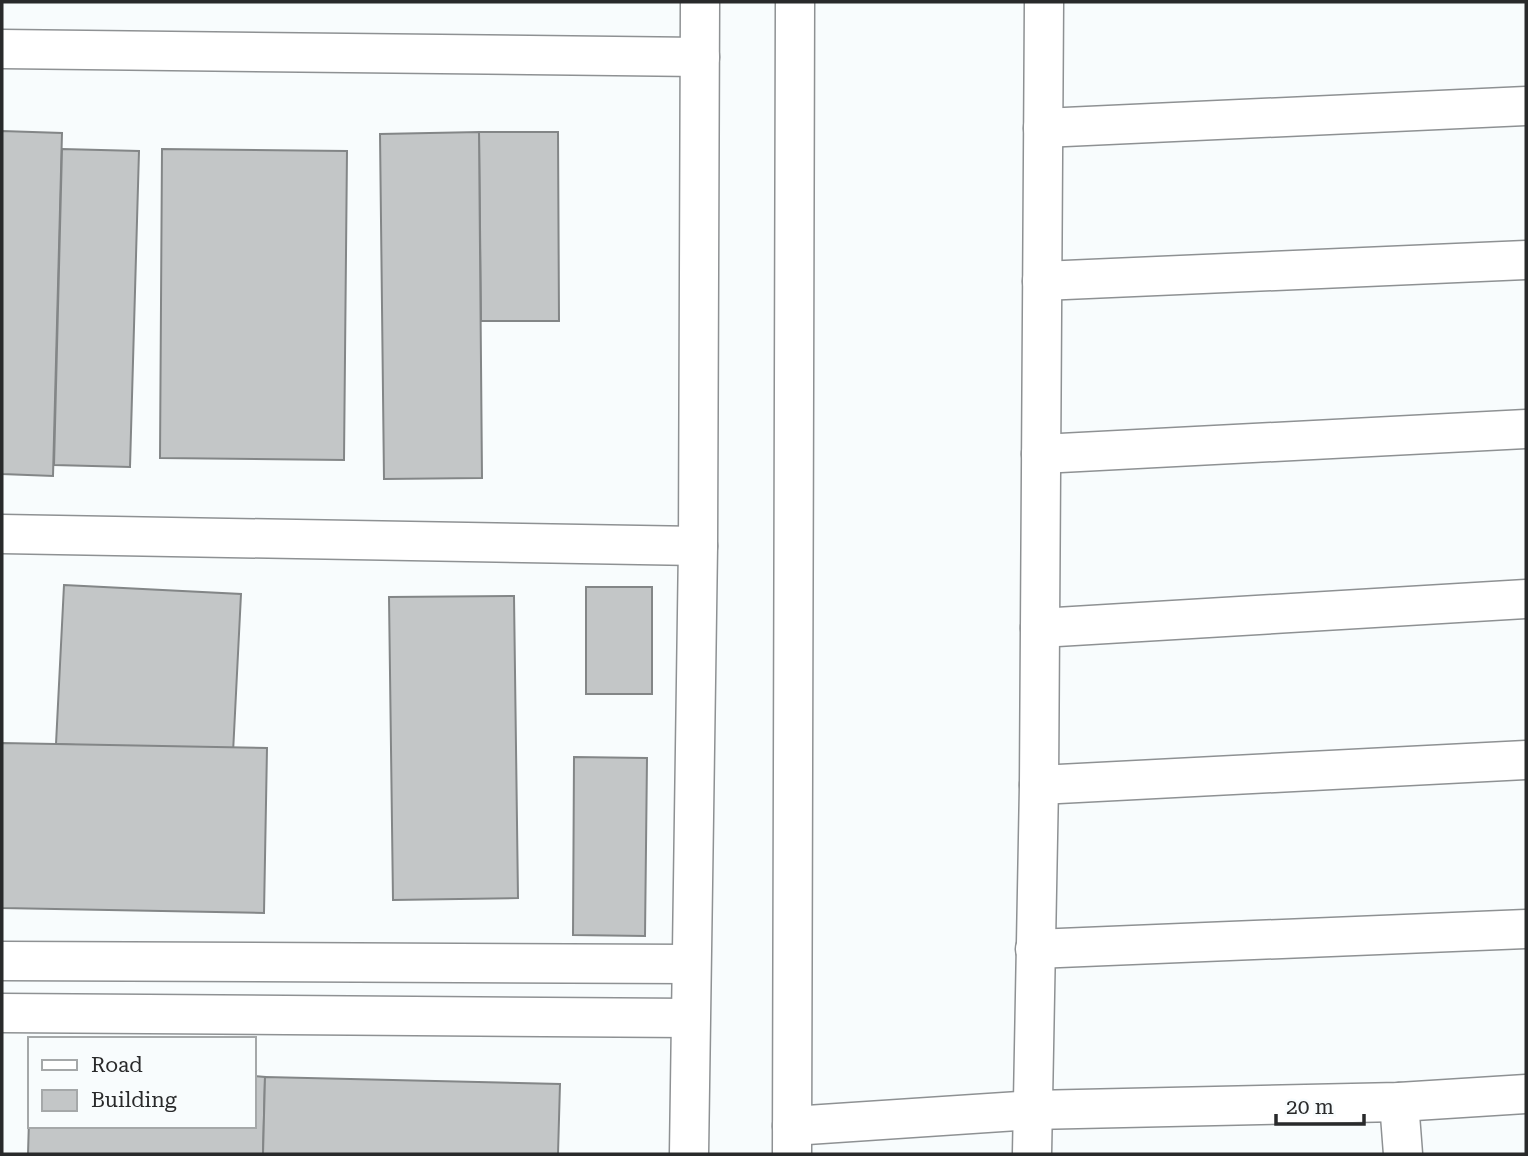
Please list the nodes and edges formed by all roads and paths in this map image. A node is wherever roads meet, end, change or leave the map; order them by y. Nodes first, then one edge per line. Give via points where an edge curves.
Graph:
1 (700, 2) edge
2 (795, 2) edge
3 (1044, 2) edge
4 (2, 50) edge
5 (700, 57) junction
6 (1526, 106) edge
7 (1043, 128) junction
8 (1526, 260) edge
9 (1042, 281) junction
10 (1526, 429) edge
11 (1041, 454) junction
12 (2, 534) edge
13 (698, 546) junction
14 (1526, 598) edge
15 (1040, 628) junction
16 (1526, 760) edge
17 (1039, 785) junction
18 (1526, 929) edge
19 (1035, 949) junction
20 (2, 961) edge
21 (691, 964) junction
22 (2, 1013) edge
23 (690, 1018) junction
24 (1526, 1094) edge
25 (1399, 1102) junction
26 (1032, 1110) junction
27 (792, 1140) edge
28 (689, 1154) edge
29 (1032, 1154) edge
30 (1403, 1154) edge

1 - 5 street
2 - 27 street
3 - 7 street
4 - 5 street
5 - 13 street
6 - 7 street
7 - 9 street
8 - 9 street
9 - 11 street
10 - 11 street
11 - 15 street
12 - 13 street
13 - 21 street
14 - 15 street
15 - 17 street
16 - 17 street
17 - 19 street
18 - 19 street
19 - 26 street
20 - 21 street
21 - 23 street
22 - 23 street
23 - 28 street
24 - 25 street
25 - 26 street
25 - 30 street
26 - 27 street
26 - 29 street

